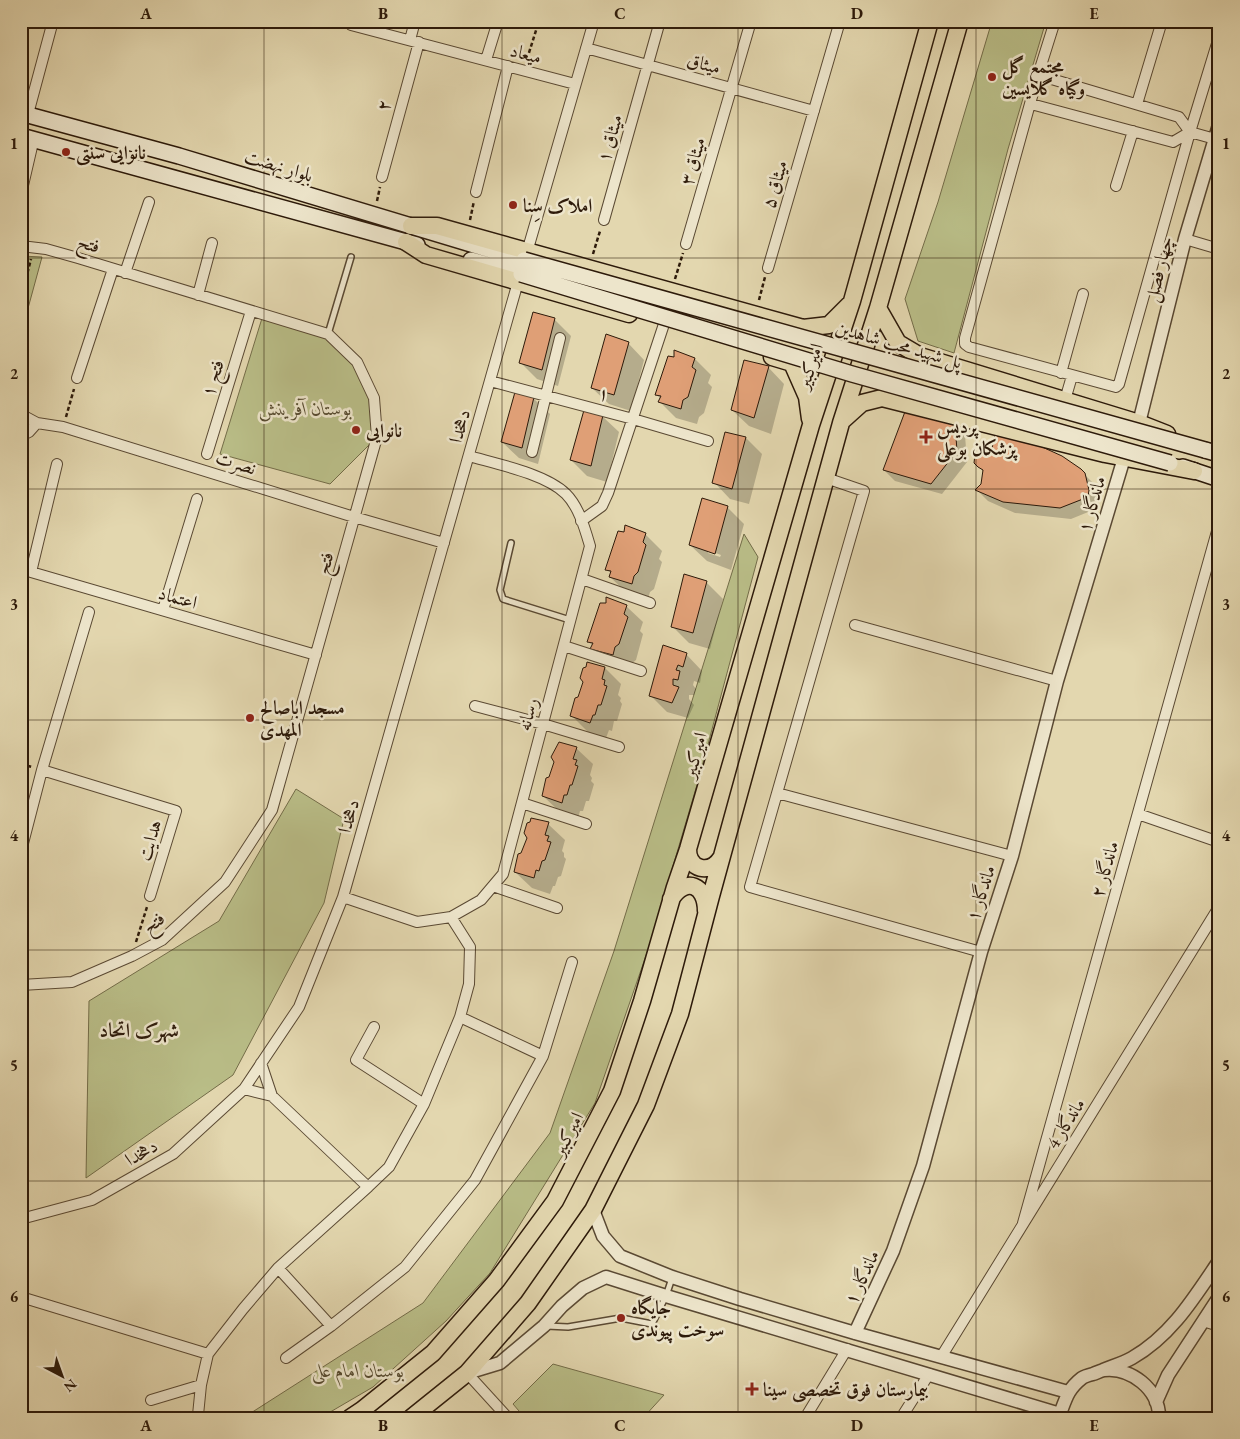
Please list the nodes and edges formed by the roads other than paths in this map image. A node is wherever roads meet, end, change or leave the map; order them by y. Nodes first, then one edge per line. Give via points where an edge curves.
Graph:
1 (53, 21) edge
2 (415, 21) edge
3 (498, 21) edge
4 (594, 21) edge
5 (660, 21) edge
6 (751, 21) edge
7 (840, 21) edge
8 (930, 21) edge
9 (960, 21) edge
10 (1055, 21) edge
11 (1162, 21) edge
12 (351, 23) edge
13 (1219, 37) edge
14 (414, 41) junction
15 (586, 48) junction
16 (486, 60) junction
17 (647, 65) junction
18 (508, 66) junction
19 (1038, 75) junction
20 (575, 84) junction
21 (732, 88) junction
22 (1031, 104) junction
23 (1137, 104) junction
24 (814, 111) junction
25 (24, 113) edge
26 (1219, 125) edge
27 (1133, 131) junction
28 (1190, 132) junction
29 (28, 137) edge
30 (1215, 138) junction
31 (382, 177) road end
32 (1116, 186) dead end
33 (476, 192) road end
34 (21, 194) edge
35 (149, 202) dead end
36 (604, 220) road end
37 (411, 226) junction
38 (1185, 239) junction
39 (406, 242) joint
40 (212, 243) dead end
41 (686, 244) road end
42 (21, 246) edge
43 (1219, 249) edge
44 (351, 257) dead end
45 (523, 267) junction
46 (768, 268) road end
47 (112, 269) junction
48 (125, 273) junction
49 (1083, 294) dead end
50 (198, 295) junction
51 (852, 302) junction
52 (878, 308) junction
53 (251, 311) junction
54 (664, 324) junction
55 (803, 328) junction
56 (328, 334) junction
57 (560, 338) dead end
58 (920, 356) junction
59 (792, 362) junction
60 (1066, 374) junction
61 (77, 378) road end
62 (490, 381) junction
63 (546, 396) junction
64 (1065, 400) junction
65 (905, 403) junction
66 (21, 416) edge
67 (633, 419) junction
68 (37, 423) junction
69 (841, 423) junction
70 (1139, 423) junction
71 (810, 425) junction
72 (21, 436) edge
73 (708, 441) dead end
74 (532, 452) dead end
75 (1212, 452) edge
76 (207, 454) dead end
77 (469, 456) junction
78 (1124, 458) junction
79 (57, 464) dead end
80 (1194, 470) junction
81 (826, 478) junction
82 (1219, 479) edge
83 (197, 499) dead end
84 (354, 517) junction
85 (581, 521) junction
86 (1219, 524) edge
87 (444, 543) junction
88 (511, 543) dead end
89 (582, 579) junction
90 (650, 603) dead end
91 (164, 610) junction
92 (89, 612) dead end
93 (571, 620) junction
94 (855, 625) dead end
95 (564, 646) junction
96 (316, 655) junction
97 (641, 671) dead end
98 (1058, 681) junction
99 (475, 706) dead end
100 (543, 724) junction
101 (619, 747) dead end
102 (42, 770) junction
103 (777, 793) junction
104 (522, 803) junction
105 (1138, 814) junction
106 (586, 824) dead end
107 (1219, 842) edge
108 (688, 849) junction
109 (21, 851) edge
110 (1012, 856) junction
111 (721, 858) junction
112 (493, 886) junction
113 (150, 896) road end
114 (343, 897) junction
115 (671, 900) junction
116 (1219, 907) edge
117 (557, 908) dead end
118 (706, 914) junction
119 (451, 917) junction
120 (981, 952) junction
121 (572, 962) dead end
122 (21, 985) edge
123 (460, 1017) junction
124 (374, 1027) dead end
125 (543, 1056) junction
126 (261, 1063) junction
127 (244, 1089) junction
128 (272, 1096) junction
129 (424, 1104) junction
130 (368, 1188) junction
131 (593, 1210) junction
132 (21, 1219) edge
133 (1023, 1223) junction
134 (1219, 1261) edge
135 (278, 1268) junction
136 (672, 1277) junction
137 (666, 1296) junction
138 (21, 1297) edge
139 (1219, 1297) edge
140 (740, 1299) junction
141 (734, 1316) junction
142 (1203, 1321) junction
143 (331, 1326) junction
144 (544, 1326) junction
145 (1219, 1326) edge
146 (855, 1333) junction
147 (847, 1350) junction
148 (208, 1354) junction
149 (941, 1357) junction
150 (286, 1358) dead end
151 (1103, 1370) junction
152 (467, 1373) junction
153 (929, 1374) junction
154 (201, 1385) junction
155 (1068, 1392) junction
156 (151, 1400) dead end
157 (1160, 1413) edge
158 (198, 1415) dead end
159 (1060, 1416) edge
160 (350, 1418) edge
161 (411, 1418) edge
162 (508, 1418) edge
163 (805, 1418) edge
164 (901, 1418) edge

1 - 25 street
2 - 14 street, ۲
3 - 16 street
4 - 15 street, دهخدا
5 - 17 street, میثاق ۱
6 - 21 street, میثاق ۳
7 - 24 street, میثاق ۵
8 - 51 main road, امیرکبیر
9 - 52 main road
10 - 19 street
11 - 23 street
12 - 14 street, میعاد
13 - 28 street
14 - 16 street, میعاد
14 - 31 street, ۲
15 - 17 street, میثاق
15 - 20 street, دهخدا
16 - 18 street, میعاد
17 - 21 street, میثاق
17 - 36 street, میثاق ۱
18 - 20 street, میعاد
18 - 33 street
19 - 22 street
19 - 23 street
20 - 45 street, دهخدا
21 - 24 street, میثاق
21 - 41 street, میثاق ۳
22 - 27 street
22 - 60 street via 965,344
23 - 28 street via 1179,117
24 - 46 street, میثاق ۵
25 - 37 main road, بلوار نهضت
26 - 30 street, چهار فصل
27 - 28 street via 1172,142
27 - 32 street
28 - 30 street
28 - 60 street via 1119,384 1112,387
29 - 34 street
29 - 39 main road, بلوار نهضت
30 - 38 street, چهار فصل
35 - 48 street
37 - 45 main road, بلوار نهضت
37 - 45 main road via 437,226 467,235
38 - 43 street
38 - 70 street, چهار فصل
39 - 45 main road via 426,255
40 - 50 street
42 - 47 street, فتح via 46,249
44 - 56 lane
45 - 54 main road
45 - 55 main road via 589,269
45 - 62 street, دهخدا
45 - 75 main road, پل شهید محب شاهدین, bridge
45 - 80 main road, bridge via 852,374
47 - 48 street, فتح
47 - 61 street
48 - 50 street, فتح
49 - 60 street
50 - 53 street, فتح
51 - 55 main road via 829,326
51 - 71 main road, امیرکبیر
52 - 58 main road via 898,343
52 - 69 main road
53 - 56 street, فتح
53 - 76 street, فتح ۱
54 - 59 main road
54 - 67 street
55 - 59 main road via 808,349
56 - 84 street, فتح via 356,362 374,398 377,437
57 - 63 street
58 - 64 main road
58 - 65 main road via 906,362 900,370 898,391
59 - 71 main road via 807,397
60 - 64 street
62 - 63 street, ۱
62 - 77 street, دهخدا
63 - 67 street, ۱
63 - 74 street
64 - 70 main road
65 - 69 main road via 882,398 862,403
65 - 78 main road
66 - 68 street, نصرت
67 - 73 street, ۱
67 - 85 street via 602,506
68 - 72 street
68 - 84 street, نصرت via 63,427
69 - 81 main road
70 - 75 main road
71 - 108 main road, امیرکبیر
77 - 85 street, رسانه via 549,481 566,494
77 - 87 street, دهخدا
78 - 80 main road
78 - 98 street, ماندگار ۱
79 - 91 street, اعتماد via 31,572
80 - 82 main road
81 - 103 street via 864,491
81 - 111 main road
83 - 91 street
84 - 87 street, نصرت
84 - 96 street, فتح
85 - 89 street, رسانه via 590,546
86 - 105 street, ماندگار ۲
87 - 114 street, دهخدا
88 - 93 lane via 500,590 503,599
89 - 90 street
89 - 93 street, رسانه
91 - 96 street, اعتماد
92 - 102 street
93 - 95 street, رسانه
94 - 98 street
95 - 97 street
95 - 100 street, رسانه
96 - 122 street, فتح via 272,810 225,882 162,940 132,956 72,982
98 - 110 street, ماندگار ۱
99 - 100 street
100 - 101 street
100 - 104 street, رسانه
102 - 109 street
102 - 113 street, هدایت via 176,811
103 - 110 street
103 - 120 street via 750,887
104 - 106 street
104 - 112 street, رسانه via 503,874
105 - 107 street
105 - 133 street, ماندگار ۲
108 - 111 main road via 693,864 703,868 714,866
108 - 115 main road, امیرکبیر
110 - 120 street, ماندگار ۱
111 - 118 main road
112 - 117 street
112 - 119 street, رسانه via 481,900
114 - 119 street, رسانه via 417,922
114 - 126 street, دهخدا via 299,1008
115 - 118 main road via 681,888 692,886 705,897
115 - 160 main road, امیرکبیر via 612,1091 555,1201 497,1280 433,1353
116 - 133 street, ماندگار 4
118 - 131 main road via 680,1014 646,1105
119 - 123 street via 470,947 469,984
120 - 146 street, ماندگار ۱ via 923,1166 893,1251
121 - 125 street
123 - 125 street
123 - 129 street
124 - 129 street via 356,1060
125 - 143 street via 475,1180 405,1267
126 - 127 street, دهخدا
126 - 128 street
127 - 128 street
127 - 132 street, دهخدا via 173,1154 92,1200
128 - 130 street
129 - 130 street via 388,1167
130 - 135 street
131 - 136 street via 603,1236 620,1256
131 - 152 main road via 528,1303
133 - 149 street, ماندگار 4
134 - 151 street via 1186,1310 1161,1338 1132,1358
135 - 143 street
135 - 148 street
136 - 137 lane
136 - 140 street
137 - 141 street
137 - 144 lane via 652,1324 621,1318 568,1327
137 - 144 street via 606,1276 583,1288
138 - 148 street
139 - 142 street
140 - 141 street
140 - 146 street
141 - 147 street
142 - 145 street
142 - 157 street via 1168,1375
143 - 150 street
144 - 152 street via 500,1363
146 - 149 street
147 - 153 street
147 - 163 street
148 - 154 street
149 - 155 street
151 - 155 street via 1084,1377
151 - 157 street via 1124,1372 1138,1379 1149,1389
152 - 161 main road
152 - 162 street
153 - 159 street
153 - 164 street
154 - 156 street
154 - 158 street
155 - 159 street

